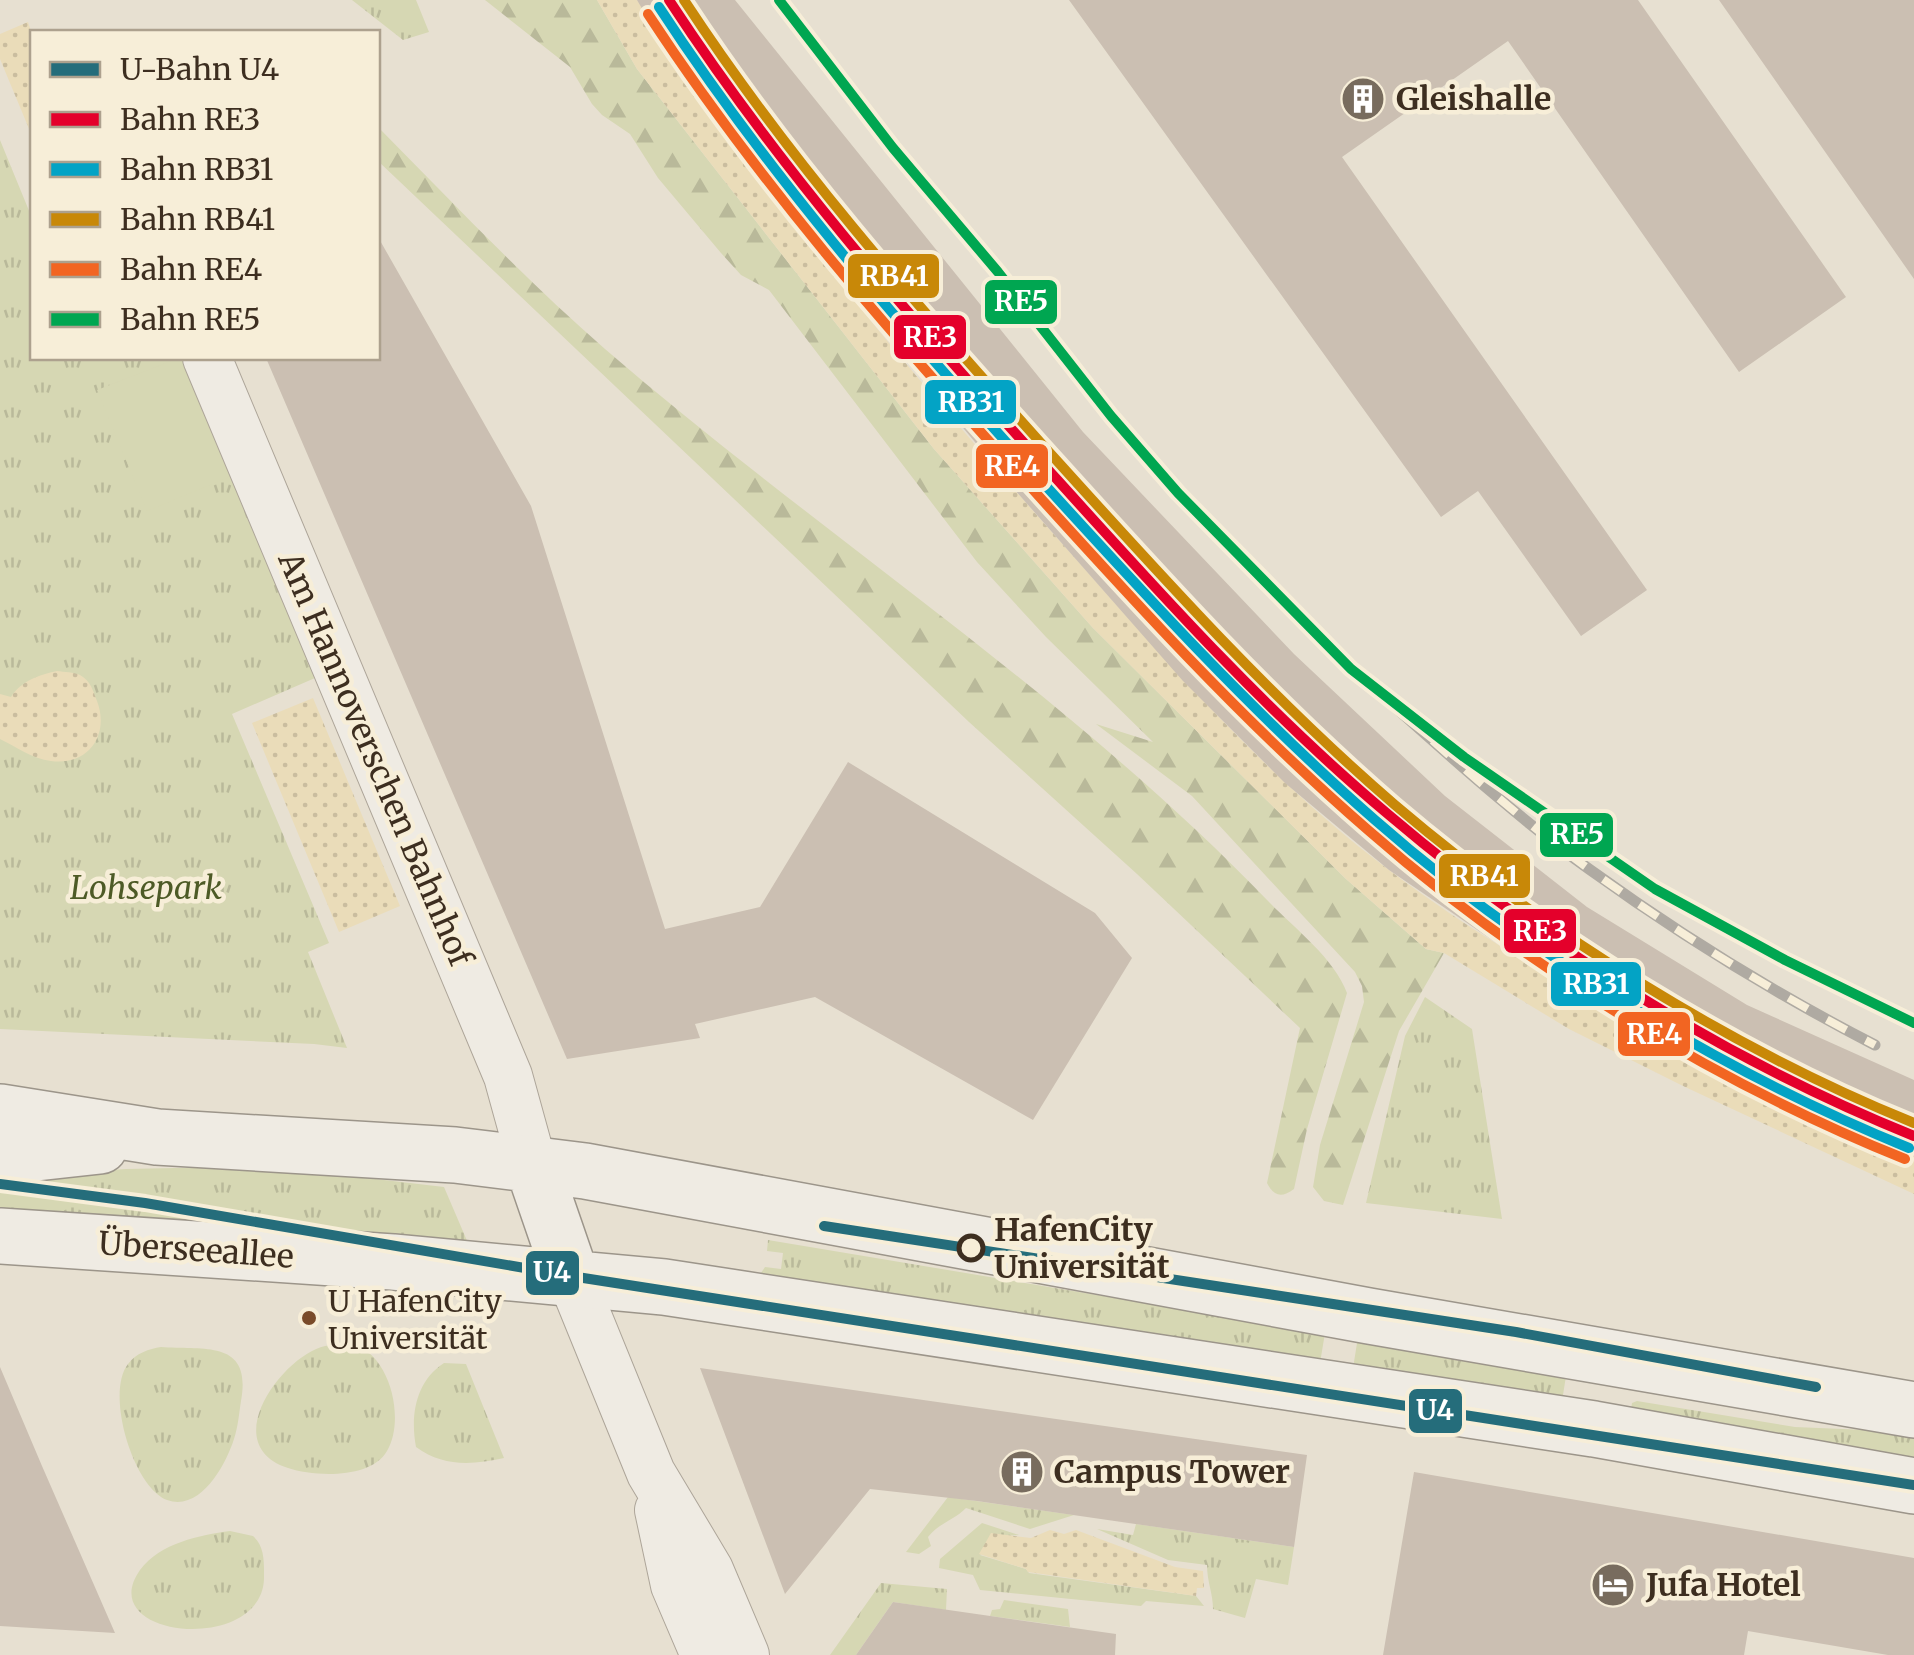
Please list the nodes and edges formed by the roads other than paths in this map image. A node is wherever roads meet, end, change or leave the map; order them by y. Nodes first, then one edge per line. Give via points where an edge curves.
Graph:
1 (208, 360) edge
2 (0, 1112) edge
3 (157, 1137) junction
4 (0, 1156) edge
5 (532, 1163) junction
6 (0, 1236) edge
7 (572, 1279) junction
8 (1914, 1410) edge
9 (651, 1473) junction
10 (1914, 1486) edge
11 (705, 1655) edge
12 (745, 1655) edge

1 - 5 street, Am Hannoverschen Bahnhof via 508,1076
2 - 3 main road
3 - 4 main road
3 - 5 main road
5 - 7 main road
5 - 8 main road
6 - 7 main road, Überseeallee
7 - 9 street
7 - 10 main road, Überseeallee via 690,1291 1575,1426
9 - 11 street via 676,1585
9 - 12 street via 710,1570

